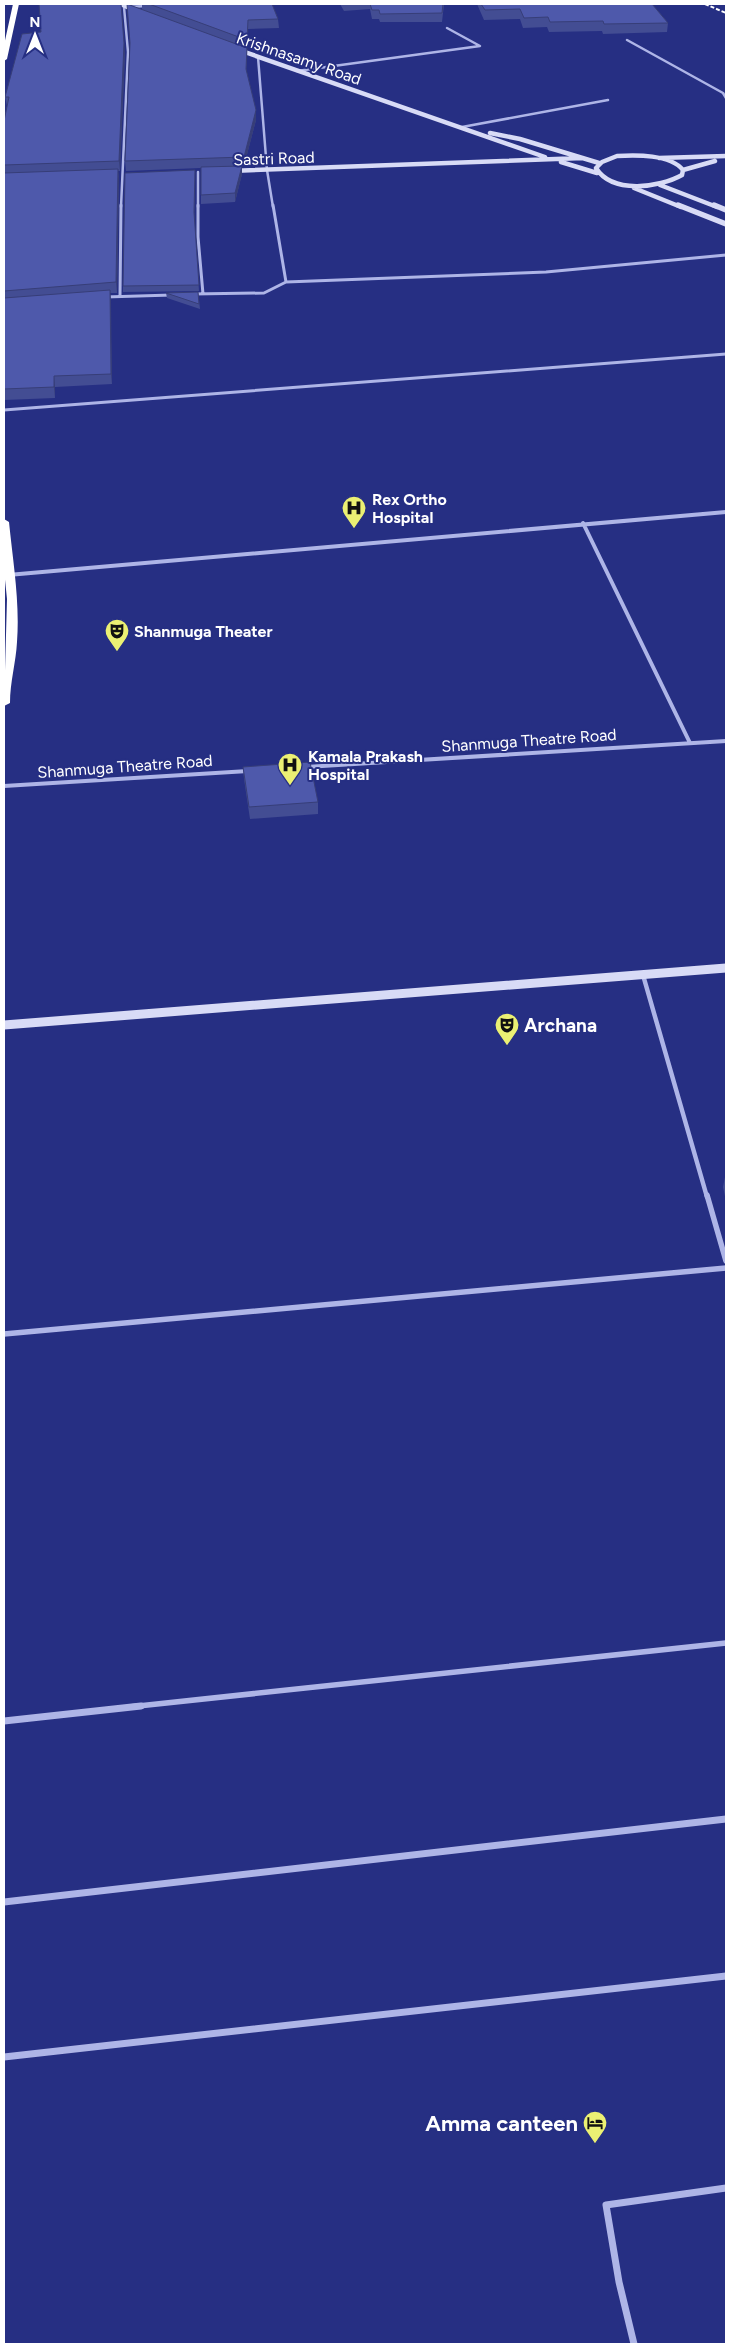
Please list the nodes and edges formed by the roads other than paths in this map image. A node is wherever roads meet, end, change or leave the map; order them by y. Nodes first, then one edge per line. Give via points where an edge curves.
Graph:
1 (16, 4) edge
2 (122, 5) edge
3 (153, 6) edge
4 (142, 13) edge
5 (447, 28) dead end
6 (627, 40) edge
7 (231, 47) edge
8 (258, 57) junction
9 (4, 60) edge
10 (296, 71) junction
11 (726, 98) edge
12 (608, 100) dead end
13 (462, 127) junction
14 (472, 130) junction
15 (583, 158) junction
16 (659, 158) junction
17 (725, 158) edge
18 (554, 159) junction
19 (599, 163) junction
20 (571, 165) junction
21 (366, 167) junction
22 (267, 170) junction
23 (683, 170) junction
24 (198, 172) junction
25 (208, 172) edge
26 (228, 172) edge
27 (597, 172) junction
28 (188, 173) edge
29 (131, 174) edge
30 (111, 175) edge
31 (121, 175) junction
32 (624, 184) junction
33 (659, 184) junction
34 (726, 210) edge
35 (726, 224) edge
36 (726, 255) edge
37 (286, 282) junction
38 (203, 294) junction
39 (176, 295) edge
40 (185, 295) edge
41 (120, 296) junction
42 (101, 298) edge
43 (726, 354) edge
44 (4, 410) edge
45 (726, 512) edge
46 (4, 522) edge
47 (583, 523) junction
48 (8, 575) junction
49 (4, 703) edge
50 (726, 741) edge
51 (690, 743) junction
52 (302, 767) edge
53 (252, 770) edge
54 (4, 786) edge
55 (726, 968) edge
56 (643, 975) junction
57 (4, 1025) edge
58 (726, 1261) edge
59 (726, 1268) edge
60 (4, 1334) edge
61 (726, 1643) edge
62 (4, 1721) edge
63 (726, 1819) edge
64 (4, 1902) edge
65 (726, 1976) edge
66 (4, 2057) edge
67 (726, 2188) edge
68 (634, 2344) edge

1 - 9 highway
2 - 3 street
2 - 4 main road
2 - 31 street via 128,52
5 - 10 street via 480,46
6 - 11 street via 723,93
7 - 8 main road, Krishnasamy Road
8 - 10 main road, Krishnasamy Road
8 - 22 street
10 - 13 main road, Krishnasamy Road
12 - 13 street
13 - 14 main road, Krishnasamy Road
14 - 15 main road, Krishnasamy Road via 520,139
14 - 18 main road, Krishnasamy Road
15 - 18 main road, Sastri Road
15 - 19 main road, Krishnasamy Road
16 - 17 main road
16 - 19 main road via 624,156
16 - 23 main road via 671,161
17 - 23 main road
18 - 20 main road, Krishnasamy Road
18 - 21 main road, Sastri Road
19 - 27 main road
20 - 21 main road, Sastri Road
20 - 27 main road, Krishnasamy Road
21 - 22 main road, Sastri Road
22 - 26 main road, Sastri Road
22 - 37 street
23 - 33 main road via 678,179
24 - 25 main road, Sastri Road
24 - 28 main road, Sastri Road
24 - 38 street via 198,237
27 - 32 main road, Krishnasamy Road
29 - 31 main road
30 - 31 main road
31 - 41 street
32 - 33 main road
32 - 35 main road
33 - 34 main road
36 - 37 street via 546,272
37 - 38 street via 264,293
38 - 40 street
39 - 41 street
41 - 42 street
43 - 44 street
45 - 47 street
46 - 48 highway
47 - 48 street
47 - 51 street
48 - 49 highway via 12,599 12,643
50 - 51 street, Shanmuga Theatre Road
51 - 52 street, Shanmuga Theatre Road
53 - 54 street, Shanmuga Theatre Road
55 - 56 main road
56 - 57 main road
56 - 58 street
59 - 60 street
61 - 62 street
63 - 64 street
65 - 66 street
67 - 68 street via 606,2206

